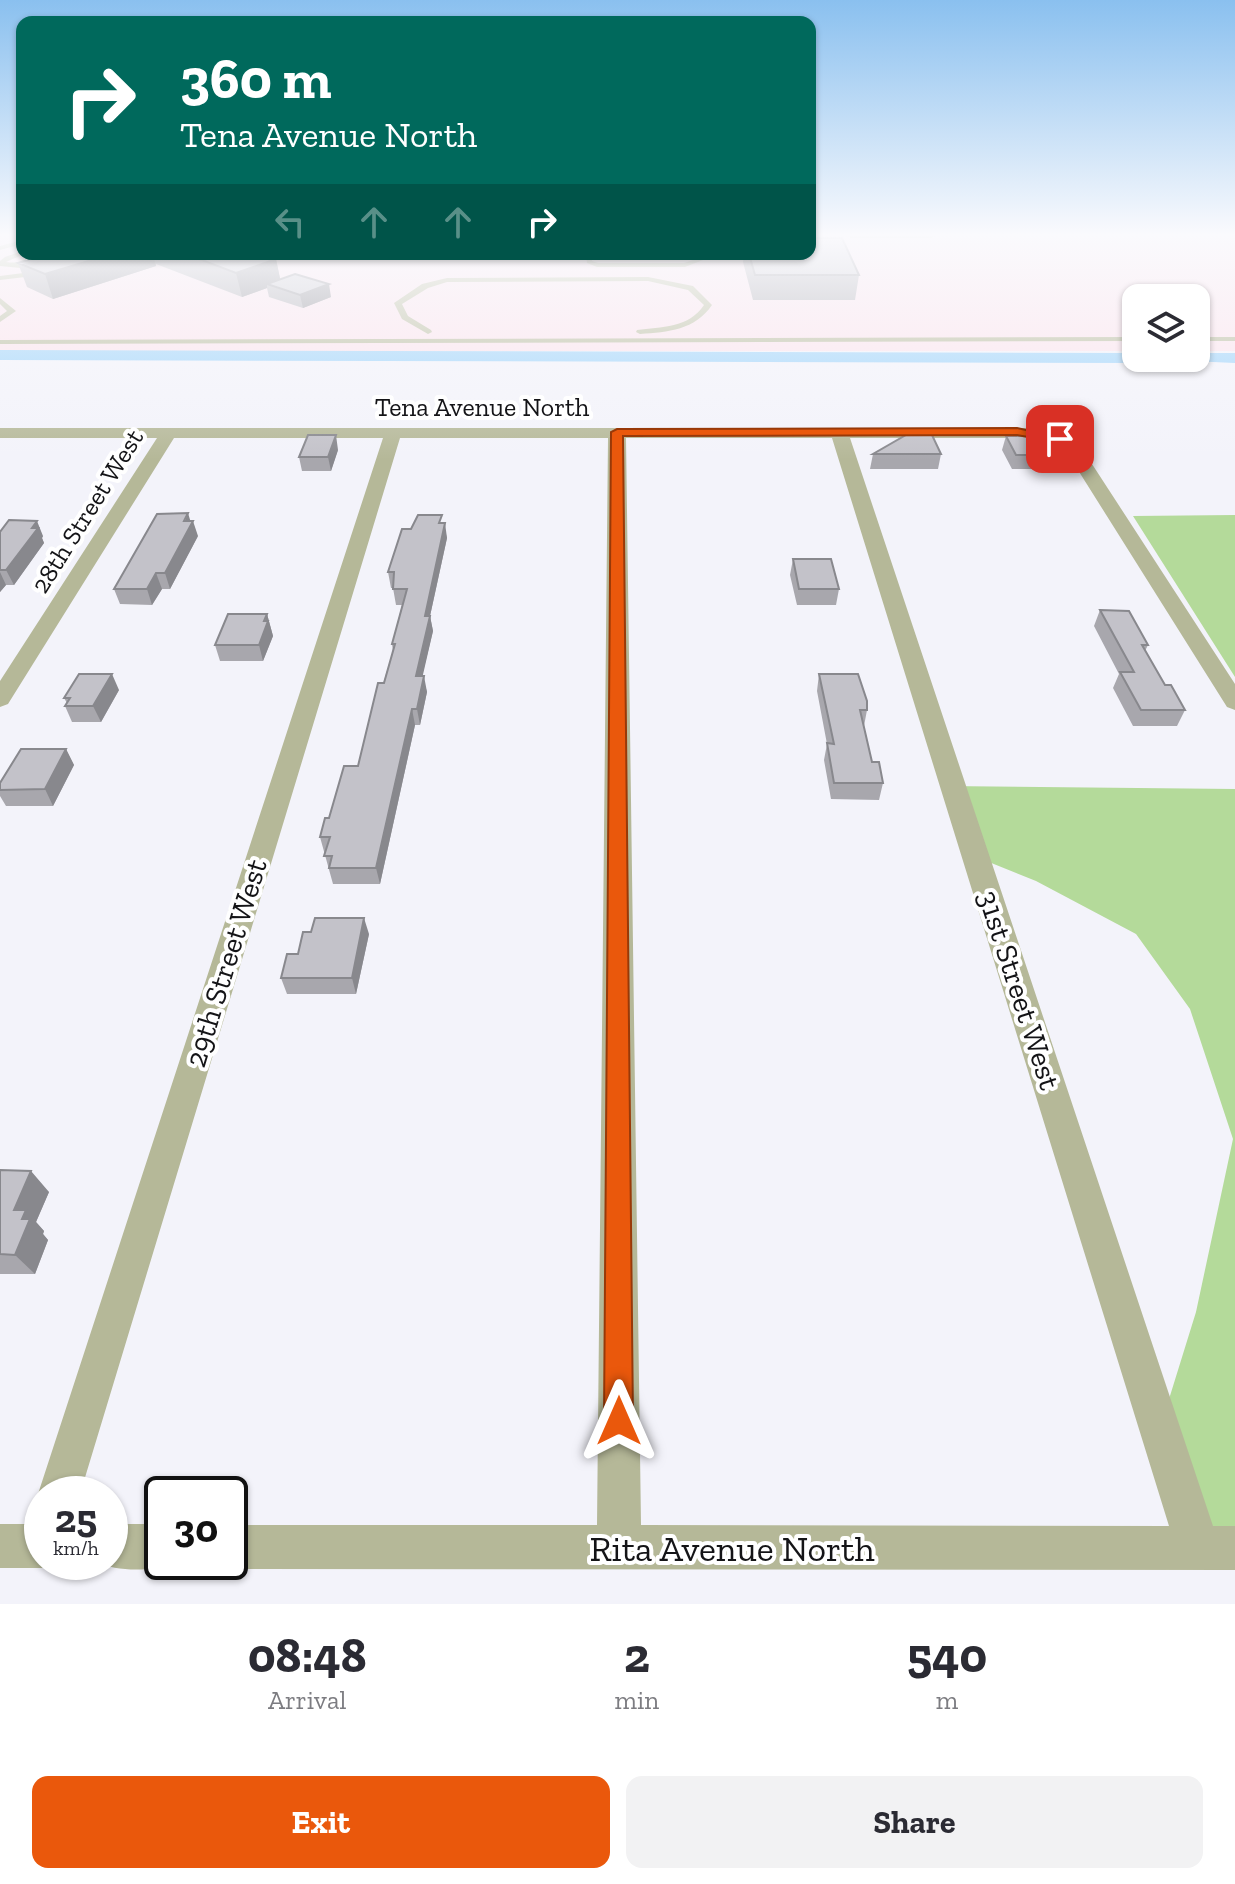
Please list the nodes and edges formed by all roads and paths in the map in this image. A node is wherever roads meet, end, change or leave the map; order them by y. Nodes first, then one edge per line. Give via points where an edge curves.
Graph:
1 (400, 311) edge
2 (705, 311) edge
3 (0, 332) edge
4 (428, 332) junction
5 (1122, 339) edge
6 (1210, 339) edge
7 (1235, 339) edge
8 (0, 342) edge
9 (617, 432) junction
10 (839, 432) junction
11 (0, 433) edge
12 (169, 433) junction
13 (393, 433) junction
14 (0, 699) edge
15 (1235, 702) edge
16 (65, 1476) edge
17 (0, 1546) edge
18 (24, 1546) edge
19 (248, 1547) edge
20 (619, 1548) junction
21 (1216, 1548) edge

1 - 4 lane
2 - 4 lane via 692,322 644,332
3 - 4 lane
5 - 8 lane
6 - 7 lane
9 - 10 street, Tena Avenue North
9 - 13 street, Tena Avenue North
9 - 20 street
10 - 15 street, Tena Avenue North via 1017,432 1060,439 1073,448
10 - 21 street, 31st Street West
11 - 12 street, Tena Avenue North
12 - 13 street, Tena Avenue North
12 - 14 street, 28th Street West
13 - 16 street, 29th Street West
17 - 18 street
19 - 20 street, Rita Avenue North
20 - 21 street, Rita Avenue North

